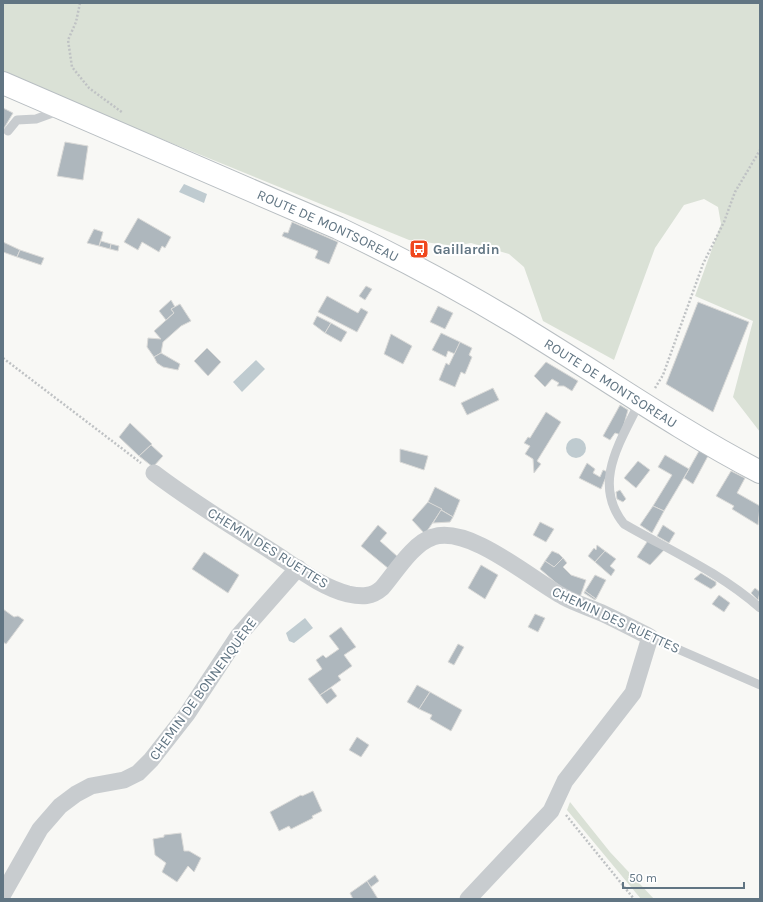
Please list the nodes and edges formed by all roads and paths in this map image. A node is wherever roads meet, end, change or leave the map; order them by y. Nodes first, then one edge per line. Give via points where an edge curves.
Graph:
1 (80, 3) edge
2 (3, 83) edge
3 (62, 109) junction
4 (125, 114) dead end
5 (8, 130) dead end
6 (760, 150) edge
7 (3, 358) edge
8 (642, 402) junction
9 (760, 472) edge
10 (154, 473) joint
11 (298, 568) junction
12 (760, 608) edge
13 (650, 637) junction
14 (760, 684) edge
15 (564, 812) dead end
16 (3, 894) edge
17 (468, 899) edge
18 (634, 899) edge

1 - 4 path via 76,22 68,40 72,67 89,88
2 - 3 main road, ROUTE DE MONTSOREAU
3 - 5 lane via 36,119 17,120
3 - 8 main road, ROUTE DE MONTSOREAU via 379,248 519,325
6 - 8 path via 735,192 724,222 702,264 663,375
7 - 10 path
8 - 9 main road, ROUTE DE MONTSOREAU
8 - 12 lane via 611,463 609,494 616,514 624,524 718,577
10 - 11 street, CHEMIN DES RUETTES
11 - 13 street, CHEMIN DES RUETTES via 329,587 348,594 374,594 423,541 444,534 455,535 511,563 566,599 616,619
11 - 16 street, CHEMIN DE BONNENQUÈRE via 239,635 187,714 152,760 138,773 124,780 91,786 60,806 40,829
13 - 14 lane, CHEMIN DES RUETTES
13 - 17 street via 633,693 565,781 551,811
15 - 18 path

